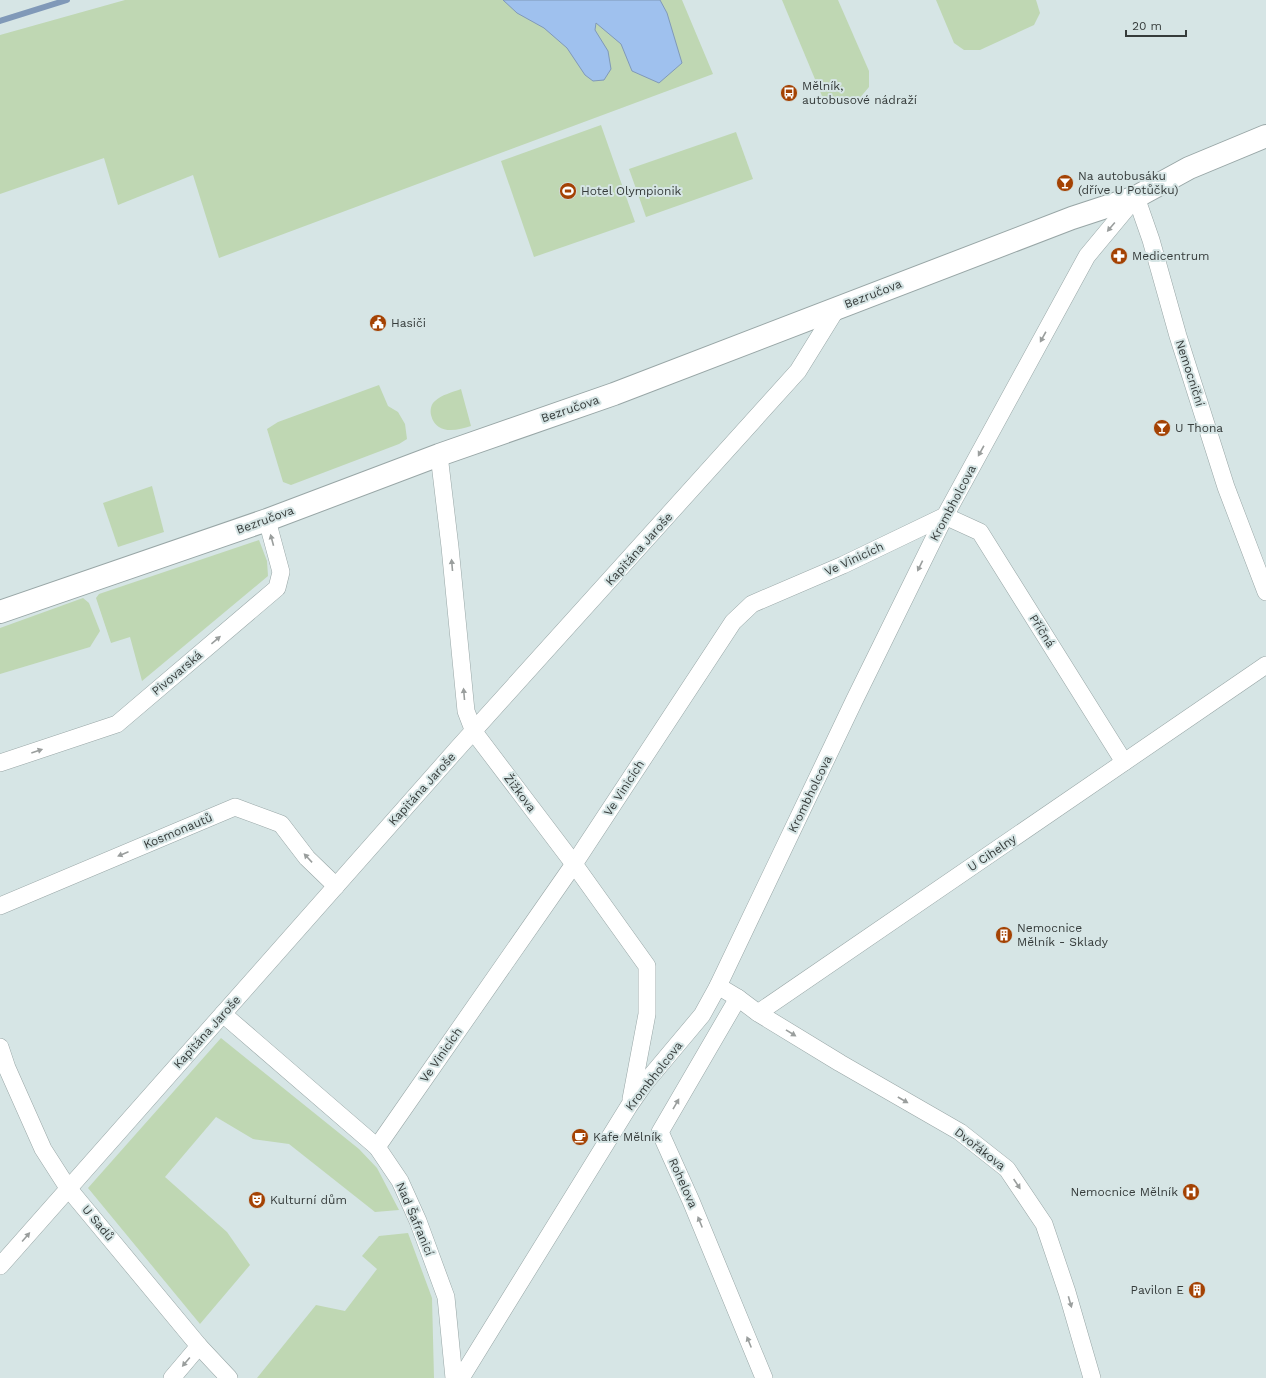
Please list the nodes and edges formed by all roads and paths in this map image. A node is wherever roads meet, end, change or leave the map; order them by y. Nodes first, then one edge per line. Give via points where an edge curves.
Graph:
1 (1266, 136) edge
2 (1136, 196) junction
3 (837, 308) junction
4 (439, 455) junction
5 (945, 516) junction
6 (267, 520) junction
7 (1266, 592) edge
8 (0, 612) edge
9 (1266, 666) edge
10 (474, 732) junction
11 (1124, 762) junction
12 (0, 763) edge
13 (574, 864) junction
14 (336, 886) junction
15 (0, 906) edge
16 (718, 986) junction
17 (738, 998) junction
18 (758, 1013) junction
19 (223, 1014) junction
20 (0, 1047) edge
21 (629, 1106) junction
22 (377, 1147) junction
23 (68, 1188) junction
24 (0, 1266) edge
25 (199, 1346) junction
26 (172, 1378) edge
27 (229, 1378) edge
28 (454, 1378) edge
29 (461, 1378) edge
30 (764, 1378) edge
31 (1092, 1378) edge

1 - 2 street, Bezručova via 1189,168
2 - 3 street, Bezručova
2 -> 5 street, Krombholcova via 1087,256
2 - 7 street, Nemocniční via 1226,487
3 - 4 street, Bezručova via 614,394
3 - 10 street, Kapitána Jaroše via 798,371
4 - 6 street, Bezručova
10 -> 4 street, Žižkova via 466,712
5 - 11 street, Příčná via 980,532
5 - 13 street, Ve Vinicích via 843,565 752,604 733,622
5 -> 16 street, Krombholcova
6 - 8 street, Bezručova
12 -> 6 street, Pivovarská via 117,724 277,588 281,572
9 - 11 street, U Cihelny
10 - 13 street, Žižkova
10 - 14 street, Kapitána Jaroše
11 - 18 street, U Cihelny
13 - 21 street, Žižkova via 647,966 647,1014
13 - 22 street, Ve Vinicích
14 -> 15 street, Kosmonautů via 307,858 281,824 234,807
14 - 19 street, Kapitána Jaroše
16 - 17 street
16 - 21 street, Krombholcova via 702,1015
17 - 18 street
30 -> 17 street, Rohelova via 660,1132
18 -> 31 street, Dvořákova via 960,1132 1007,1169 1044,1224
19 - 22 street, Nad Šafranicí
19 - 23 street, Kapitána Jaroše
20 - 23 street, U Sadů via 43,1149
21 - 29 street, Krombholcova
22 - 28 street, Nad Šafranicí via 400,1180 446,1298
24 -> 23 street, Kapitána Jaroše
23 - 25 street, U Sadů
25 -> 26 street
25 - 27 street, U Sadů

